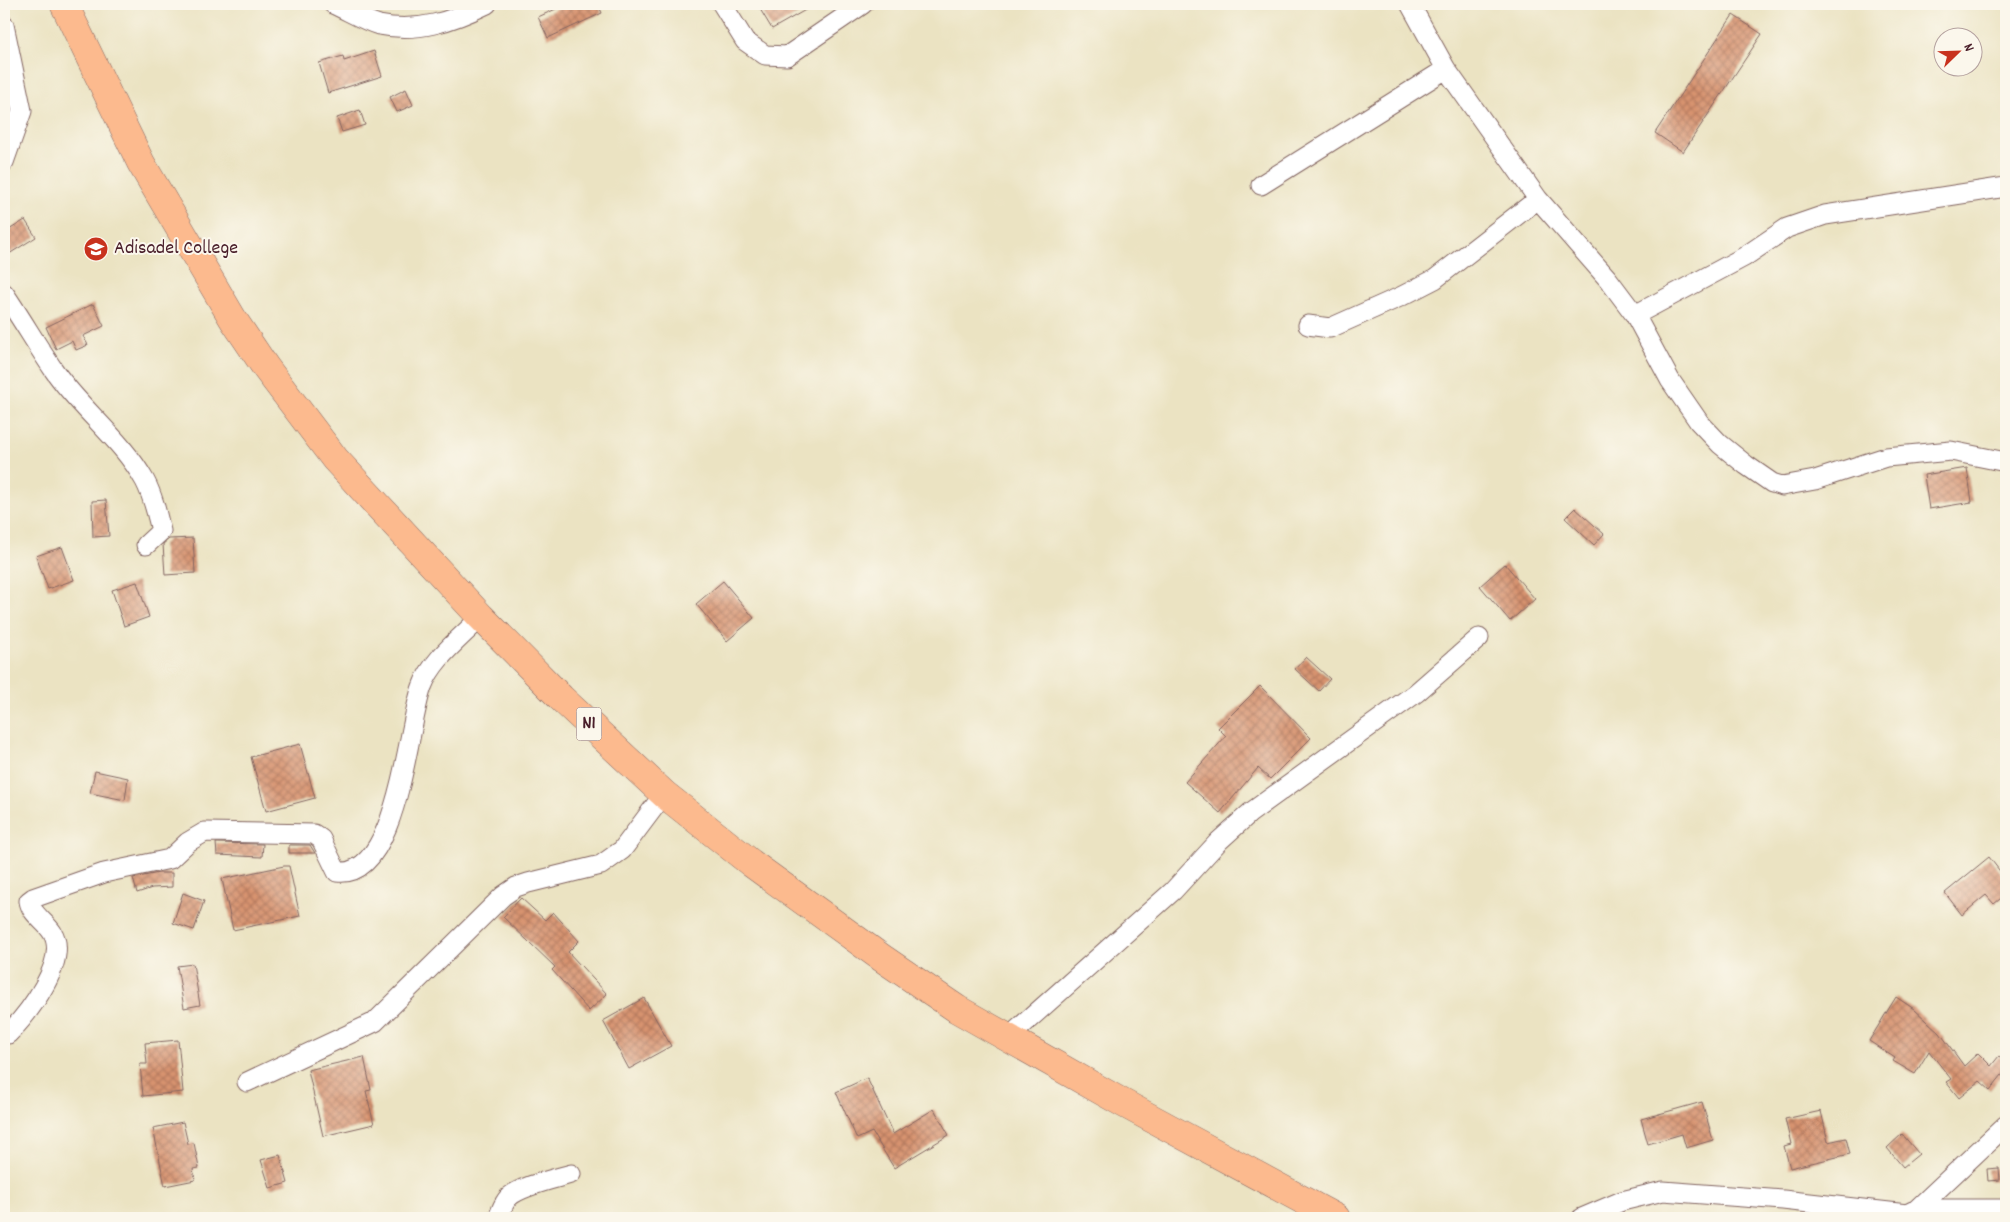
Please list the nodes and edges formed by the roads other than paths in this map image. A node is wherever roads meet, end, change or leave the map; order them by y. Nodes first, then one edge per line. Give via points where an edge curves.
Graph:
1 (64, 4) edge
2 (333, 4) edge
3 (486, 4) edge
4 (722, 4) edge
5 (864, 4) edge
6 (1410, 4) edge
7 (4, 25) edge
8 (1446, 69) junction
9 (4, 162) edge
10 (1261, 185) dead end
11 (2006, 187) edge
12 (1538, 199) junction
13 (4, 293) edge
14 (1635, 315) junction
15 (1308, 325) dead end
16 (2006, 462) edge
17 (146, 545) dead end
18 (481, 617) junction
19 (1479, 638) dead end
20 (664, 794) junction
21 (8, 1034) dead end
22 (1009, 1036) junction
23 (247, 1082) dead end
24 (2006, 1125) edge
25 (571, 1174) dead end
26 (1917, 1209) junction
27 (2006, 1209) edge
28 (498, 1218) edge
29 (1336, 1218) edge
30 (1582, 1218) edge

1 - 18 highway, N1 via 141,163 244,335 335,459
2 - 3 street via 378,24 421,27 455,20
4 - 5 street via 746,41 765,55 787,56
6 - 8 street
7 - 9 street via 22,110
8 - 10 street
8 - 12 street
11 - 14 street via 1802,222
12 - 14 street
12 - 15 street via 1435,279 1330,328
13 - 17 street via 53,370 112,437 144,481 160,531
14 - 16 street via 1670,380 1700,422 1720,444 1772,483 1782,486 1797,484 1886,457 1951,451
18 - 20 highway, N1 via 561,698
18 - 21 street via 432,668 422,686 387,829 359,868 337,872 321,839 314,834 205,832 170,859 104,873 34,898 29,901 30,908 52,932 58,949 54,968 20,1022
19 - 22 street via 1416,693 1250,813 1173,891
20 - 22 highway, N1 via 751,863 882,958 957,1009
20 - 23 street via 622,850 601,865 528,883 503,896 375,1022
22 - 29 highway, N1 via 1122,1103
24 - 26 street
25 - 28 street via 509,1197
26 - 27 street
26 - 30 street via 1899,1214 1783,1200 1663,1191 1622,1201

